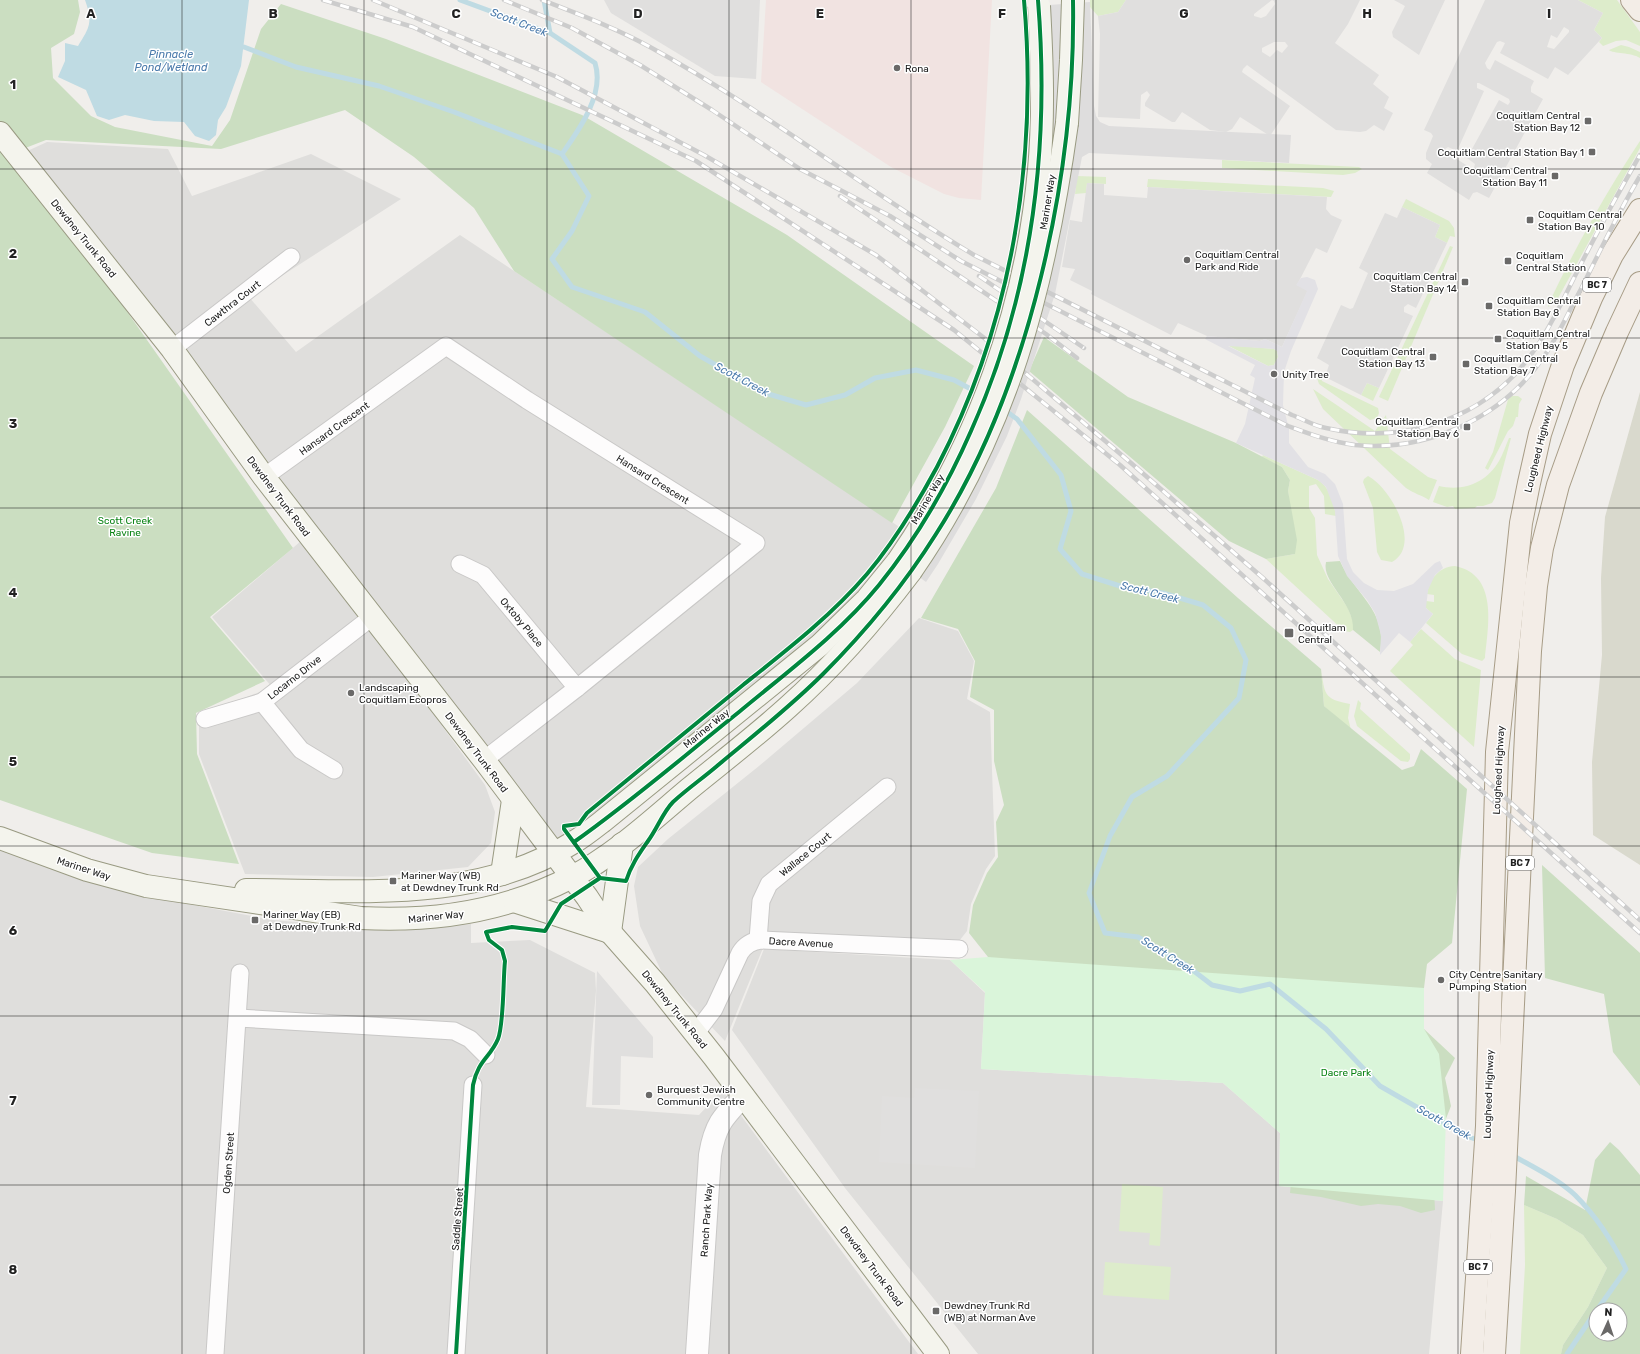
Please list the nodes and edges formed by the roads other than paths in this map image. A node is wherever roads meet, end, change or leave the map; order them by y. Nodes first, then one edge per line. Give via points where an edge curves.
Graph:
1 (1632, 0) edge
2 (1073, 2) edge
3 (1038, 3) edge
4 (1640, 10) edge
5 (0, 133) edge
6 (1640, 210) edge
7 (292, 257) dead end
8 (1640, 283) edge
9 (172, 349) junction
10 (264, 477) junction
11 (460, 564) dead end
12 (904, 566) junction
13 (372, 617) junction
14 (577, 688) junction
15 (262, 702) junction
16 (205, 719) dead end
17 (484, 760) junction
18 (334, 770) dead end
19 (887, 787) dead end
20 (514, 800) junction
21 (0, 838) edge
22 (622, 844) junction
23 (554, 853) junction
24 (502, 874) junction
25 (572, 877) junction
26 (169, 890) junction
27 (514, 901) junction
28 (610, 932) junction
29 (758, 940) junction
30 (959, 949) dead end
31 (240, 973) dead end
32 (238, 1018) junction
33 (695, 1034) junction
34 (486, 1055) dead end
35 (473, 1085) dead end
36 (743, 1096) junction
37 (215, 1354) edge
38 (456, 1354) edge
39 (697, 1354) edge
40 (938, 1354) edge
41 (1472, 1354) edge
42 (1494, 1354) edge

1 - 4 main road
2 - 12 main road, Mariner Way, bridge via 1069,103 1058,187 1029,322 1000,408 952,507
3 - 12 main road, Mariner Way, bridge via 1042,105 1039,168 1028,252 1019,292 992,380 945,487 918,531
5 - 9 main road, Dewdney Trunk Road
6 - 41 main road, Lougheed Highway / BC 7 via 1612,256 1591,298 1563,365 1540,434 1521,523 1497,752 1487,1126
7 - 9 street, Cawthra Court
8 - 42 main road, Lougheed Highway / BC 7 via 1611,346 1567,455 1550,517 1536,586 1530,651
9 - 10 main road, Dewdney Trunk Road
10 - 13 main road, Dewdney Trunk Road
10 - 14 street, Hansard Crescent via 446,346 527,400 756,543
11 - 14 street, Oxtoby Place via 483,575
12 - 22 main road, Mariner Way via 871,621 842,654 788,707
12 - 23 main road, Mariner Way via 820,645 609,816 574,842
13 - 15 street, Locarno Drive
13 - 17 main road, Dewdney Trunk Road
14 - 17 street, Hansard Crescent
15 - 16 street, Locarno Drive
15 - 18 street via 301,750
17 - 20 main road, Dewdney Trunk Road
19 - 29 street, Wallace Court via 769,884 761,901
20 - 23 main road, Dewdney Trunk Road
20 - 24 main road
21 - 26 main road, Mariner Way via 87,870
22 - 25 main road, Mariner Way
22 - 28 main road
23 - 24 main road, Mariner Way
23 - 25 main road, Dewdney Trunk Road
24 - 26 main road, Mariner Way via 464,884 420,890
25 - 27 main road, Mariner Way
25 - 28 main road, Dewdney Trunk Road
26 - 27 main road, Mariner Way via 361,918 397,920 466,913
27 - 28 main road
28 - 33 main road, Dewdney Trunk Road
29 - 30 street, Dacre Avenue
29 - 33 street, Dacre Avenue via 743,948 714,1009
31 - 32 street, Ogden Street
32 - 34 street via 454,1030 470,1038
32 - 37 street, Ogden Street
33 - 36 main road, Dewdney Trunk Road
35 - 38 street, Saddle Street
36 - 39 street, Ranch Park Way via 722,1118 713,1135
36 - 40 main road, Dewdney Trunk Road

